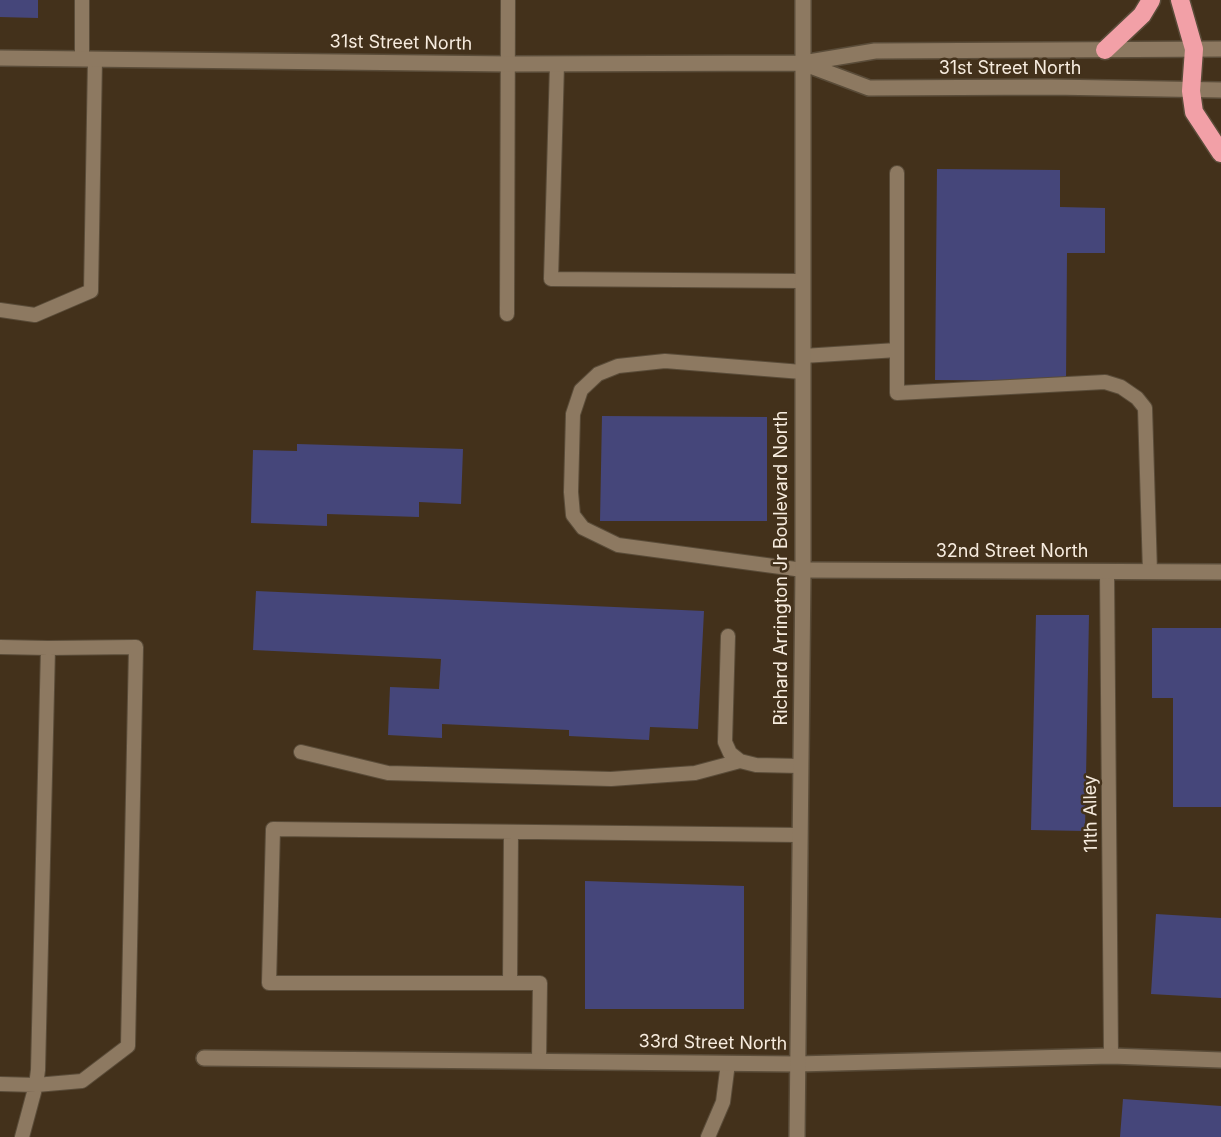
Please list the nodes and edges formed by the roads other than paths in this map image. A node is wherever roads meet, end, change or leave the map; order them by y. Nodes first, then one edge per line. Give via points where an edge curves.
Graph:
1 (82, 0) edge
2 (508, 0) edge
3 (803, 0) edge
4 (1151, 0) edge
5 (1180, 0) edge
6 (1194, 49) junction
7 (1221, 49) edge
8 (1105, 50) junction
9 (0, 58) edge
10 (88, 59) junction
11 (802, 63) junction
12 (509, 64) junction
13 (557, 64) junction
14 (1221, 90) edge
15 (1191, 91) junction
16 (1221, 153) edge
17 (897, 173) dead end
18 (802, 281) junction
19 (0, 310) edge
20 (507, 314) dead end
21 (897, 350) junction
22 (803, 364) junction
23 (803, 570) junction
24 (1107, 572) junction
25 (1150, 572) junction
26 (1221, 572) edge
27 (728, 636) dead end
28 (0, 647) edge
29 (48, 648) junction
30 (301, 752) dead end
31 (740, 761) junction
32 (800, 766) junction
33 (511, 833) junction
34 (800, 835) junction
35 (510, 983) junction
36 (1112, 1056) junction
37 (204, 1058) dead end
38 (1221, 1060) edge
39 (539, 1061) junction
40 (728, 1063) junction
41 (797, 1064) junction
42 (0, 1084) edge
43 (36, 1085) junction
44 (22, 1137) edge
45 (708, 1137) edge
46 (797, 1137) edge

1 - 10 lane
2 - 12 lane
3 - 11 street, Richard Arrington Jr Boulevard North
4 - 8 highway via 1142,15
5 - 6 highway
6 - 7 street, 31st Street North
6 - 8 street, 31st Street North
6 - 15 highway
8 - 11 street, 31st Street North via 875,51
9 - 10 street, 31st Street North
10 - 12 street, 31st Street North
10 - 19 lane via 91,291 35,315
11 - 13 street, 31st Street North
11 - 15 street, 31st Street North via 869,88
11 - 18 street, Richard Arrington Jr Boulevard North
12 - 13 street, 31st Street North
12 - 20 lane
13 - 18 lane via 551,279
14 - 15 street, 31st Street North
15 - 16 highway via 1194,111
17 - 21 lane
18 - 22 street, Richard Arrington Jr Boulevard North
21 - 22 lane
21 - 25 lane via 897,393 1105,382 1137,398 1145,408
22 - 23 street, Richard Arrington Jr Boulevard North
22 - 23 lane via 665,361 618,366 598,374 581,390 573,414 571,492 573,515 583,528 618,545
23 - 24 street, 32nd Street North
23 - 32 street, Richard Arrington Jr Boulevard North
24 - 25 street, 32nd Street North
24 - 36 lane, 11th Alley
25 - 26 street, 32nd Street North
27 - 31 lane via 725,742
28 - 29 lane
29 - 43 lane
29 - 43 lane via 136,647 128,1046 82,1081
30 - 31 lane via 388,773 611,780 695,772
31 - 32 lane
32 - 34 street, Richard Arrington Jr Boulevard North
33 - 34 lane
33 - 35 lane
33 - 35 lane via 273,829 269,983
34 - 41 street, Richard Arrington Jr Boulevard North
35 - 39 lane via 540,983
36 - 38 street, 33rd Street North
36 - 41 street, 33rd Street North
37 - 39 street, 33rd Street North
39 - 40 street, 33rd Street North
40 - 41 street, 33rd Street North
40 - 45 lane via 723,1102
41 - 46 street, Richard Arrington Jr Boulevard North
42 - 43 lane
43 - 44 lane

